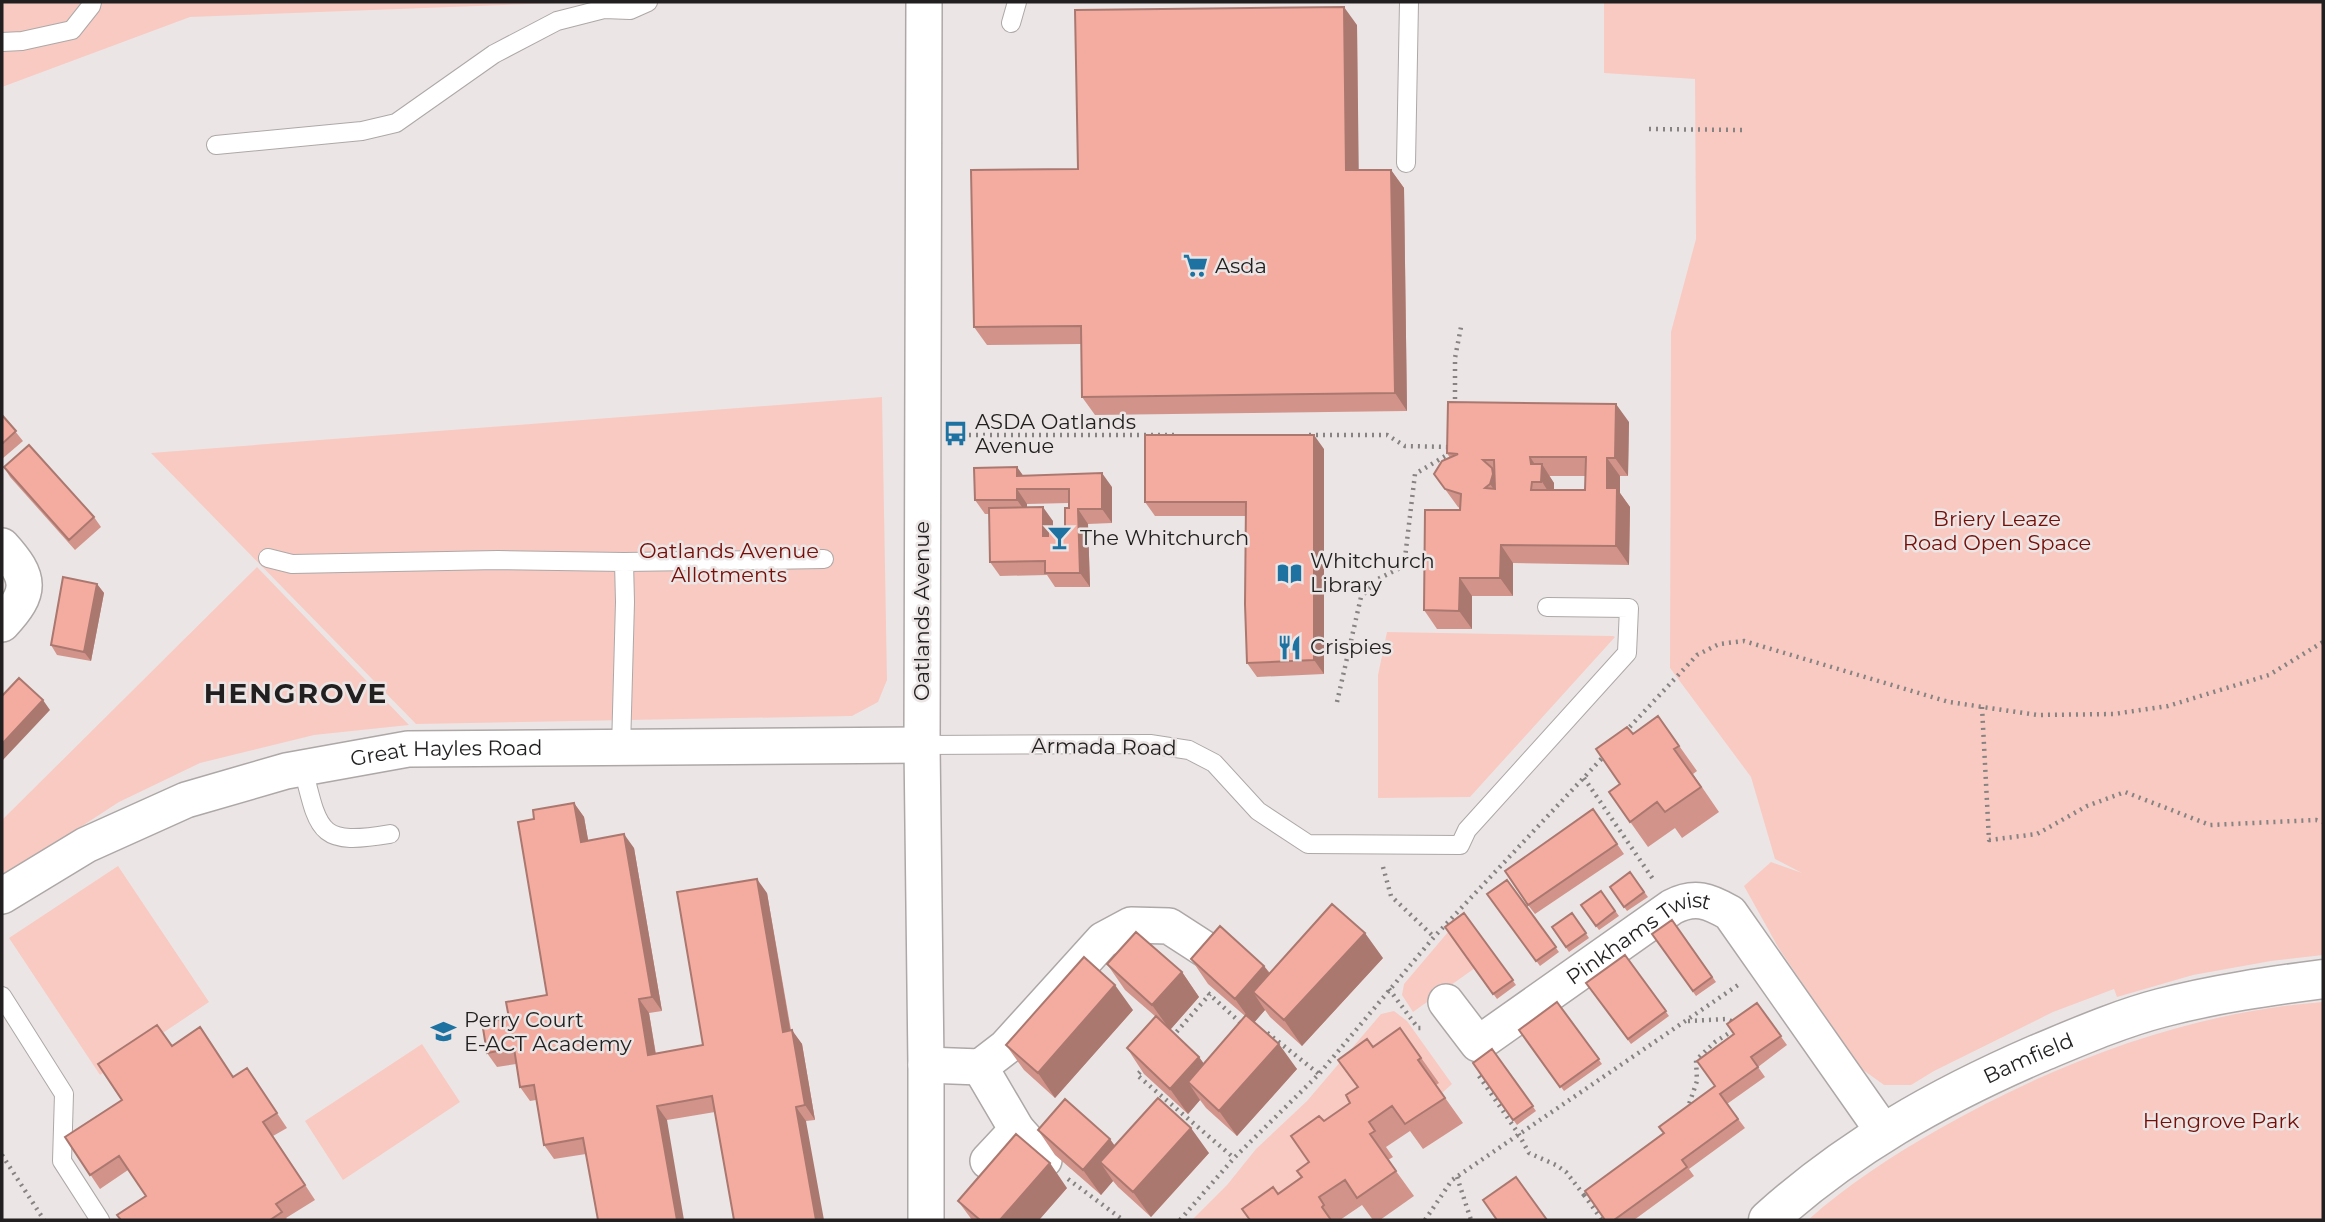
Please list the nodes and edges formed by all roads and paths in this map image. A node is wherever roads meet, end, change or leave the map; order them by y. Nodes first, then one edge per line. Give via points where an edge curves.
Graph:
1 (92, 2) edge
2 (648, 2) edge
3 (924, 2) edge
4 (1017, 2) edge
5 (1409, 2) edge
6 (1011, 23) dead end
7 (5, 43) edge
8 (1649, 130) dead end
9 (1742, 130) dead end
10 (216, 145) dead end
11 (1406, 163) dead end
12 (1461, 327) dead end
13 (1455, 409) edge
14 (922, 435) junction
15 (1182, 435) edge
16 (1305, 435) edge
17 (2, 546) edge
18 (268, 558) dead end
19 (824, 559) dead end
20 (624, 562) junction
21 (1548, 607) dead end
22 (2, 624) edge
23 (2323, 642) edge
24 (1336, 702) dead end
25 (1982, 707) junction
26 (1620, 738) edge
27 (922, 745) junction
28 (621, 747) junction
29 (1611, 748) edge
30 (303, 768) junction
31 (1584, 778) junction
32 (2323, 822) edge
33 (390, 834) dead end
34 (1378, 845) junction
35 (2, 896) edge
36 (1672, 907) junction
37 (1434, 937) junction
38 (1217, 957) joint
39 (1766, 966) junction
40 (2323, 979) edge
41 (1210, 994) junction
42 (2, 996) edge
43 (1446, 1002) dead end
44 (1684, 1022) junction
45 (1245, 1026) edge
46 (1254, 1034) edge
47 (1478, 1044) junction
48 (1164, 1045) edge
49 (926, 1065) junction
50 (1146, 1065) edge
51 (980, 1067) junction
52 (1319, 1073) junction
53 (1686, 1114) edge
54 (1017, 1130) junction
55 (1883, 1131) junction
56 (1518, 1133) junction
57 (2, 1155) edge
58 (1234, 1158) junction
59 (1044, 1160) joint
60 (988, 1161) edge
61 (1457, 1177) junction
62 (1592, 1189) edge
63 (1584, 1195) junction
64 (44, 1220) edge
65 (100, 1220) edge
66 (926, 1220) edge
67 (1123, 1220) edge
68 (1180, 1220) edge
69 (1425, 1220) edge
70 (1471, 1220) edge
71 (1602, 1220) edge
72 (1768, 1220) edge

1 - 7 lane via 72,30
2 - 10 lane via 630,10 604,9 557,21 494,54 396,122 362,131
3 - 14 street, Oatlands Avenue
4 - 6 lane
5 - 11 lane
8 - 9 path
12 - 13 path via 1455,358
14 - 15 path
14 - 27 street, Oatlands Avenue
16 - 24 path via 1387,435 1405,446 1455,447 1415,474 1404,566 1378,579 1361,597
17 - 22 street via 23,574 24,592
18 - 20 lane via 292,564 498,559
19 - 20 lane
20 - 28 lane
21 - 34 lane, Armada Road via 1629,608 1626,653 1467,830 1460,845
23 - 25 path via 2269,675 2168,706 2114,714 2037,715
25 - 26 path via 1949,702 1744,642 1719,644 1697,655
25 - 32 path via 1989,840 2037,834 2087,806 2125,792 2210,825
27 - 28 street, Great Hayles Road
27 - 34 lane, Armada Road via 1150,744 1189,750 1214,762 1258,811 1308,844
27 - 49 street, Oatlands Avenue
28 - 30 street, Great Hayles Road via 408,749
29 - 31 path
30 - 33 lane via 313,807 326,830 348,839
30 - 35 street, Great Hayles Road via 186,800 86,845
31 - 36 path
31 - 37 path
34 - 37 path via 1391,896
36 - 39 street, Pinkhams Twist via 1709,901 1730,913
36 - 47 street, Pinkhams Twist
37 - 52 path
38 - 41 path via 1199,985
38 - 51 street via 1169,926 1131,926 1103,940 1006,1046
39 - 44 path
39 - 55 street, Pinkhams Twist
40 - 55 street, Bamfield via 2162,1008 2087,1033 1992,1074
41 - 45 path
41 - 48 path
42 - 65 lane via 64,1094 62,1161
43 - 47 street
44 - 53 path via 1727,1019 1741,1026 1696,1060 1697,1081
44 - 56 path
46 - 52 path via 1265,1031
47 - 56 path via 1472,1067
49 - 51 street
49 - 66 street, Oatlands Avenue
50 - 58 path via 1137,1075
51 - 54 street
52 - 58 path
54 - 59 street
54 - 60 street
55 - 72 street, Bamfield
56 - 61 path
56 - 63 path via 1529,1153 1566,1172
57 - 64 path
58 - 68 path
59 - 67 path
61 - 69 path
61 - 70 path
62 - 63 path
63 - 71 path

